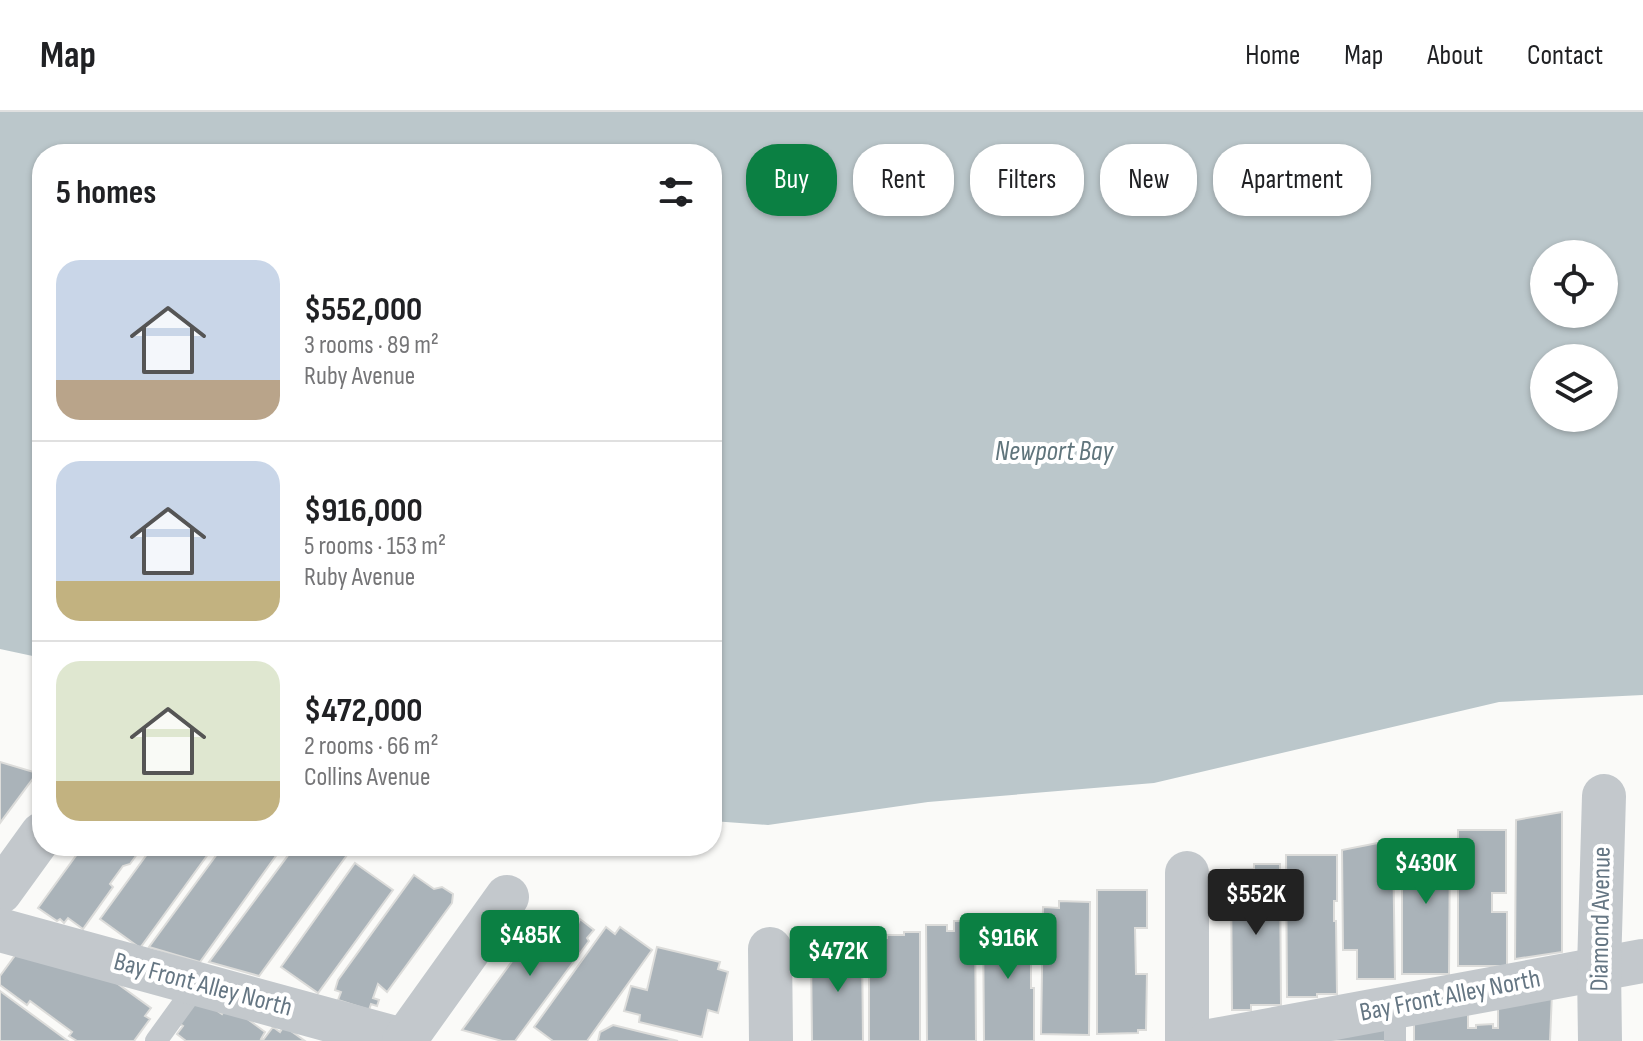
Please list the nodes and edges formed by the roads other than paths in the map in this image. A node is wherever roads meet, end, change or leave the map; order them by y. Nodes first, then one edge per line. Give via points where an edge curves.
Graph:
1 (1604, 796) dead end
2 (32, 848) edge
3 (1187, 873) dead end
4 (0, 892) edge
5 (507, 897) dead end
6 (0, 930) edge
7 (770, 949) dead end
8 (1643, 961) edge
9 (1599, 968) junction
10 (198, 983) junction
11 (1395, 1024) edge
12 (156, 1041) edge
13 (405, 1041) edge
14 (771, 1041) edge
15 (1187, 1041) edge
16 (1210, 1041) edge
17 (1600, 1041) edge

1 - 9 street, Diamond Avenue
2 - 4 street
3 - 15 street
5 - 13 street
6 - 10 street, Bay Front Alley North
7 - 14 street
8 - 9 street, Bay Front Alley North
9 - 11 street, Bay Front Alley North
9 - 17 street, Diamond Avenue
10 - 12 lane
10 - 13 street, Bay Front Alley North
11 - 16 street, Bay Front Alley North

